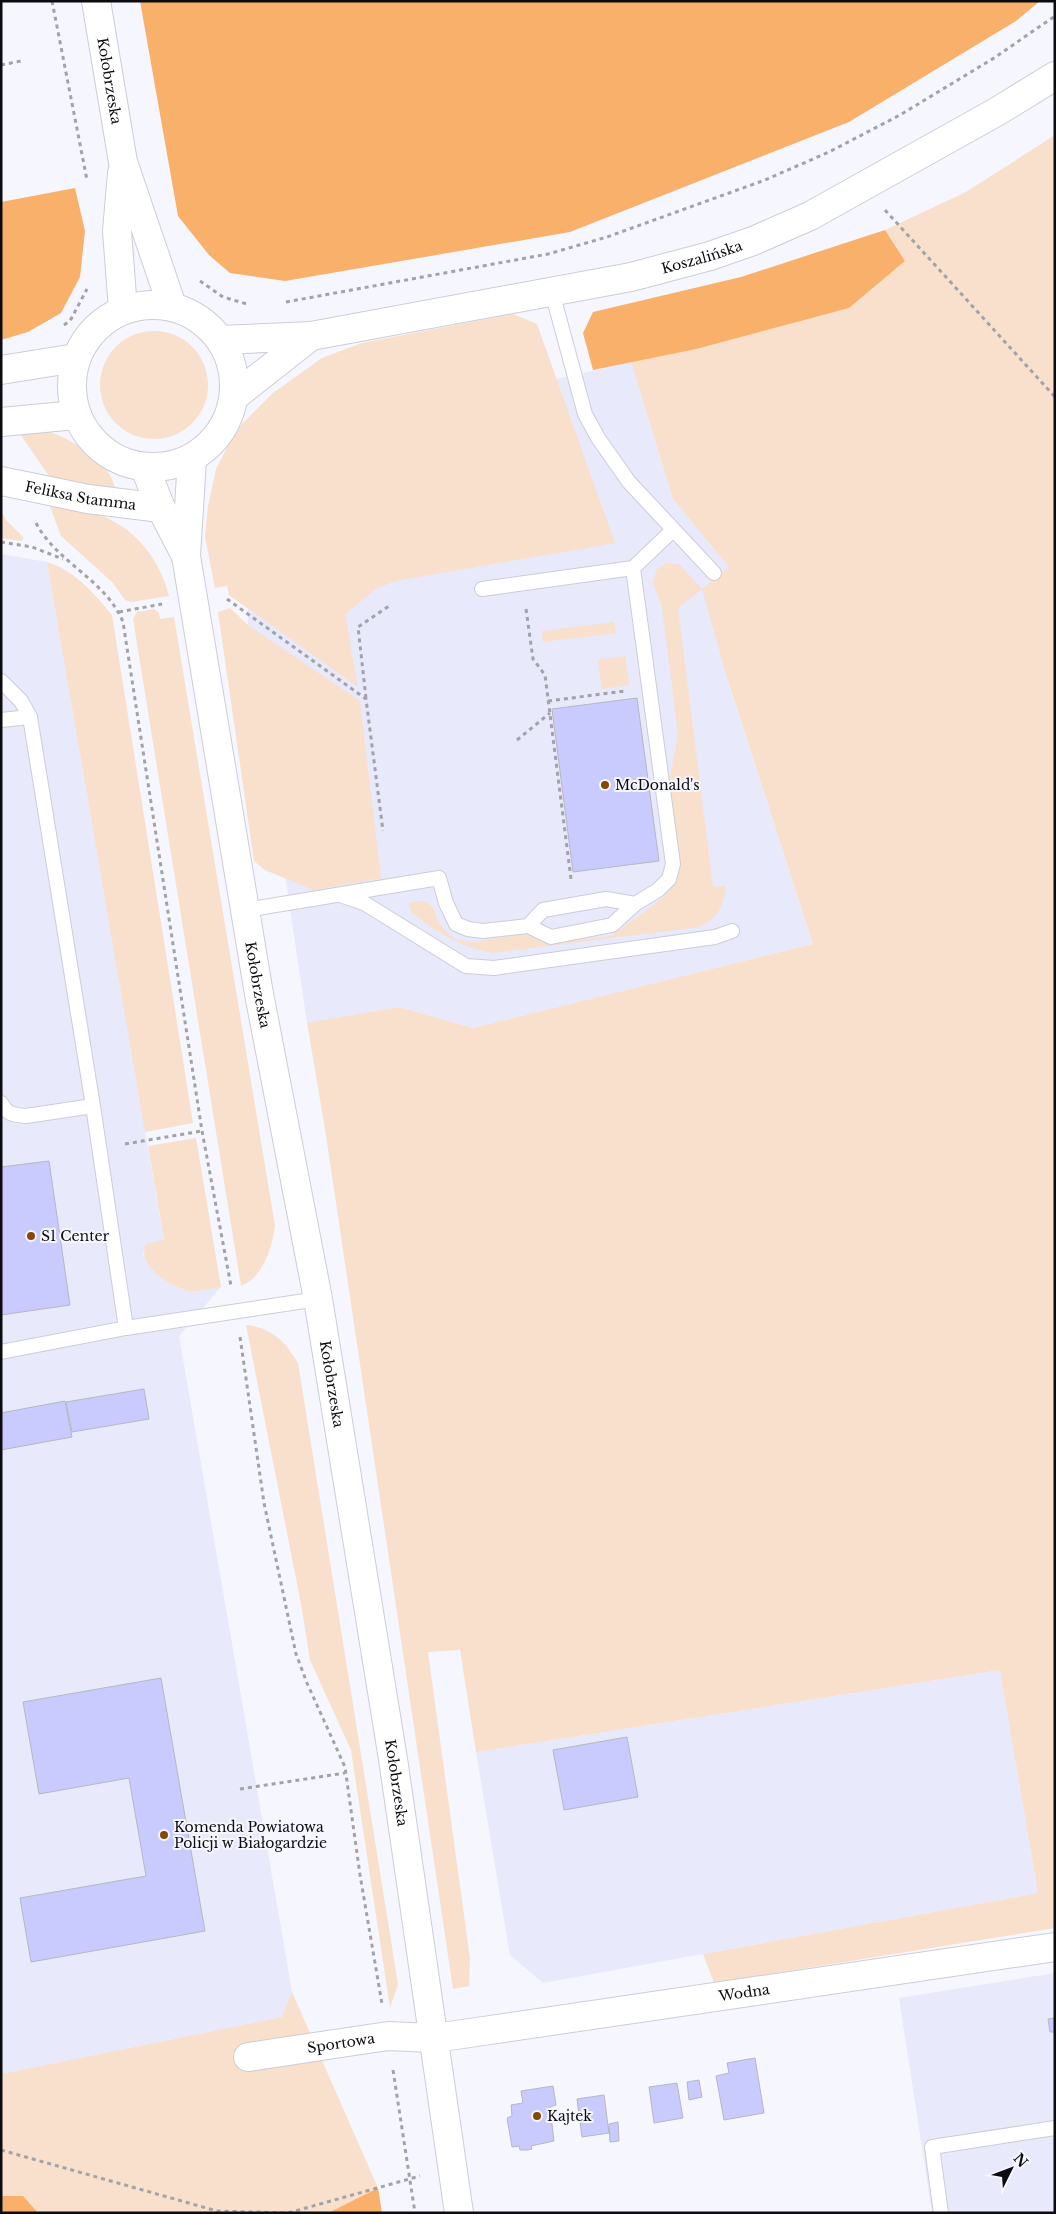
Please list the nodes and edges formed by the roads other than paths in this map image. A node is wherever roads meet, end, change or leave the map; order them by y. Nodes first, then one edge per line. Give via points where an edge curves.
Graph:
1 (96, 1) edge
2 (1055, 76) edge
3 (123, 162) junction
4 (552, 292) junction
5 (172, 306) junction
6 (123, 310) junction
7 (311, 336) junction
8 (221, 340) junction
9 (76, 358) junction
10 (1, 370) edge
11 (235, 396) junction
12 (76, 415) junction
13 (1, 422) edge
14 (192, 459) junction
15 (144, 468) junction
16 (1, 481) edge
17 (160, 508) junction
18 (673, 530) junction
19 (186, 556) junction
20 (633, 568) junction
21 (714, 573) dead end
22 (482, 589) dead end
23 (1, 681) edge
24 (30, 717) junction
25 (1, 720) edge
26 (337, 894) junction
27 (635, 904) junction
28 (246, 910) junction
29 (528, 926) junction
30 (732, 931) dead end
31 (1, 1103) edge
32 (93, 1106) junction
33 (318, 1299) junction
34 (126, 1328) junction
35 (1, 1352) edge
36 (1055, 1947) edge
37 (433, 2038) junction
38 (248, 2057) dead end
39 (1055, 2128) edge
40 (459, 2213) edge
41 (941, 2213) edge

1 - 3 main road, Kołobrzeska
2 - 4 main road, Koszalińska via 864,187 785,227 710,256 631,277
3 - 5 main road, Kołobrzeska
3 - 6 main road, Kołobrzeska via 117,230
4 - 7 main road, Koszalińska
4 - 18 lane via 585,414 629,482
5 - 6 main road via 139,305
5 - 8 main road via 208,325
6 - 9 main road via 103,322 87,338
7 - 8 main road, Koszalińska
7 - 11 main road, Koszalińska
8 - 11 main road via 233,367
9 - 10 main road
9 - 12 main road via 71,386
11 - 14 main road via 227,421 213,443
12 - 13 main road
12 - 15 main road via 103,451 123,462
14 - 15 main road via 169,467
14 - 19 main road, Kołobrzeska
15 - 17 main road, Kołobrzeska
16 - 17 main road, Feliksa Stamma via 88,499
17 - 19 main road, Kołobrzeska
18 - 20 lane
18 - 21 lane
19 - 28 main road, Kołobrzeska
20 - 22 lane
20 - 27 lane via 672,864 669,879 664,885
23 - 24 lane
24 - 25 lane
24 - 32 lane
26 - 28 lane
26 - 29 lane via 439,878 456,924 483,931
26 - 30 lane via 364,902 466,966 504,967 715,937
27 - 29 lane via 606,899 543,910
27 - 29 lane via 612,925 551,937
28 - 33 main road, Kołobrzeska via 259,994
31 - 32 lane via 6,1112 16,1116
32 - 34 lane
33 - 34 lane
33 - 37 main road, Kołobrzeska via 393,1759
34 - 35 lane
36 - 37 main road, Wodna
37 - 38 main road, Sportowa via 388,2036
37 - 40 main road, Kołobrzeska
39 - 41 lane via 932,2147

